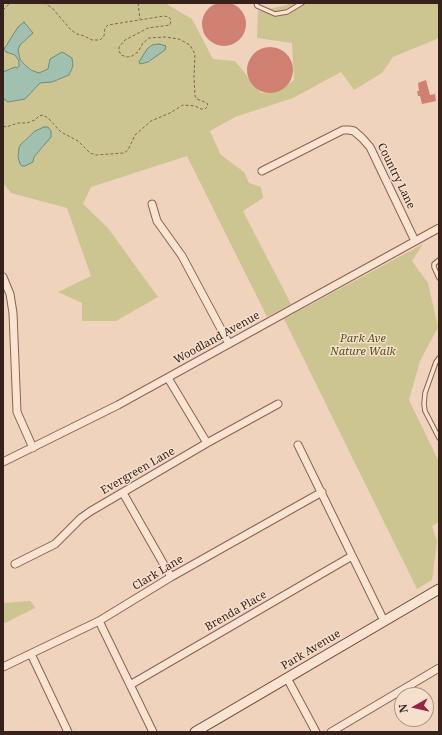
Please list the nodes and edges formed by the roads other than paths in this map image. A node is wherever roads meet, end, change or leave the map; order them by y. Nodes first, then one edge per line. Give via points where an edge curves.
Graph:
1 (256, 3) edge
2 (302, 3) edge
3 (262, 171) dead end
4 (152, 204) dead end
5 (439, 228) edge
6 (414, 241) junction
7 (439, 260) edge
8 (3, 277) edge
9 (439, 278) edge
10 (229, 344) junction
11 (439, 358) edge
12 (168, 378) junction
13 (278, 404) dead end
14 (439, 438) edge
15 (207, 443) junction
16 (298, 444) dead end
17 (33, 448) junction
18 (3, 462) edge
19 (322, 492) junction
20 (123, 493) junction
21 (352, 556) junction
22 (15, 564) dead end
23 (172, 577) junction
24 (439, 589) edge
25 (99, 621) junction
26 (384, 621) junction
27 (31, 654) junction
28 (3, 667) edge
29 (439, 668) edge
30 (287, 678) junction
31 (130, 685) junction
32 (68, 732) edge
33 (153, 732) edge
34 (195, 732) edge
35 (316, 732) edge
36 (331, 732) edge

1 - 2 lane via 257,6 274,14 287,12
3 - 6 street, Country Lane via 343,130 354,132 370,147
4 - 10 street via 157,221 182,256
5 - 6 street, Woodland Avenue
6 - 10 street, Woodland Avenue
7 - 9 lane via 434,264
8 - 17 street via 10,294 13,313 17,412
10 - 12 street, Woodland Avenue
11 - 14 lane via 424,404
12 - 15 street
12 - 17 street, Woodland Avenue
13 - 15 street, Evergreen Lane
15 - 20 street, Evergreen Lane
16 - 19 street
17 - 18 street, Woodland Avenue
19 - 21 street
19 - 23 street, Clark Lane
20 - 22 street, Evergreen Lane via 81,518 56,544
20 - 23 street
21 - 26 street
21 - 31 street, Brenda Place
23 - 25 street, Clark Lane
24 - 26 main road, Park Avenue
25 - 27 street, Clark Lane
25 - 31 street
26 - 30 main road, Park Avenue
27 - 28 street, Clark Lane
27 - 32 street
29 - 36 street
30 - 34 main road, Park Avenue
30 - 35 street
31 - 33 street

